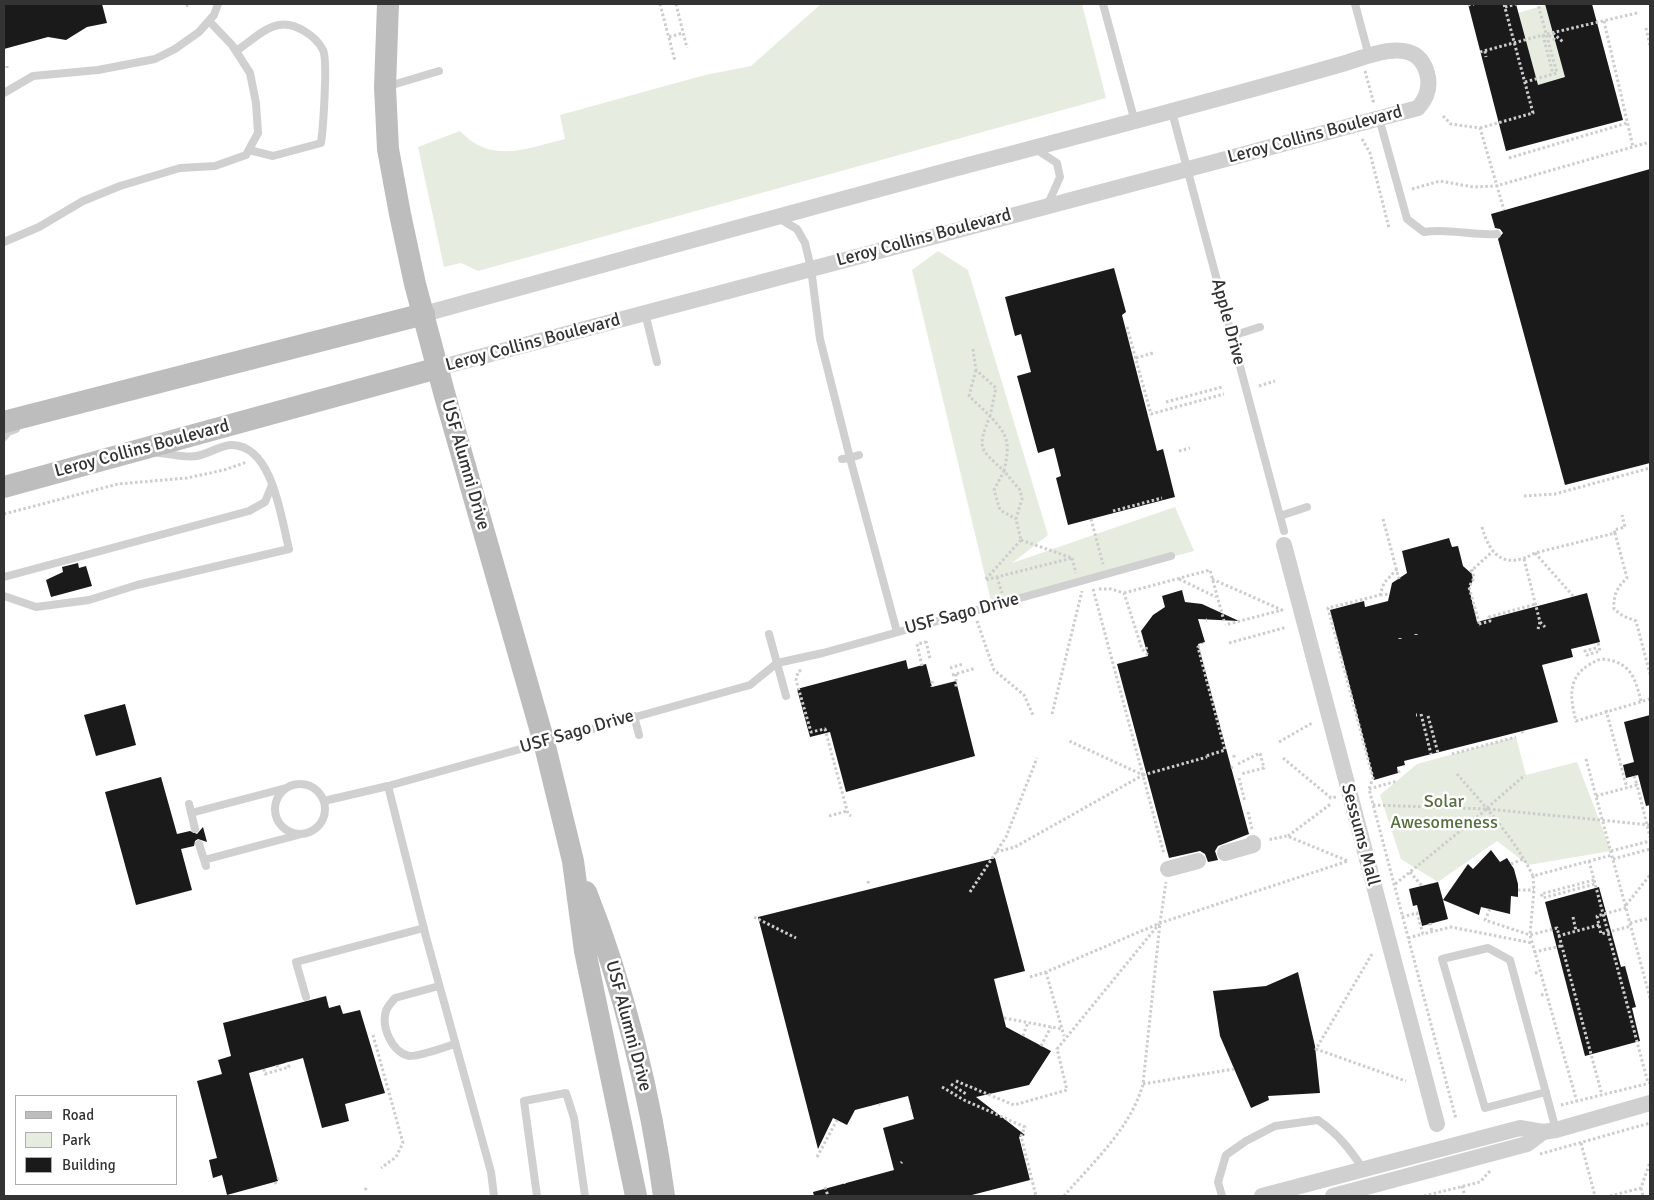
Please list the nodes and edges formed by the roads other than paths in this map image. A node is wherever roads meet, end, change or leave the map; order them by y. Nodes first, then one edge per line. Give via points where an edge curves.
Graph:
1 (218, 4) edge
2 (388, 4) edge
3 (1103, 4) edge
4 (1355, 4) edge
5 (209, 21) junction
6 (236, 52) junction
7 (1366, 62) junction
8 (439, 71) dead end
9 (385, 87) junction
10 (4, 92) edge
11 (1172, 112) junction
12 (1377, 114) junction
13 (1135, 122) junction
14 (1034, 149) junction
15 (249, 150) junction
16 (1188, 169) junction
17 (1048, 206) junction
18 (777, 217) junction
19 (1497, 234) dead end
20 (4, 242) edge
21 (811, 268) junction
22 (645, 312) junction
23 (424, 314) junction
24 (1260, 327) dead end
25 (1232, 336) junction
26 (657, 362) dead end
27 (438, 368) junction
28 (104, 396) junction
29 (4, 422) edge
30 (4, 437) edge
31 (134, 451) junction
32 (859, 455) dead end
33 (846, 458) junction
34 (272, 485) junction
35 (4, 487) edge
36 (1307, 507) dead end
37 (1280, 516) junction
38 (1284, 538) joint
39 (1171, 556) dead end
40 (4, 577) edge
41 (4, 596) edge
42 (897, 632) junction
43 (769, 634) dead end
44 (777, 663) junction
45 (786, 696) dead end
46 (634, 716) junction
47 (639, 735) dead end
48 (544, 742) junction
49 (388, 786) junction
50 (288, 787) junction
51 (324, 801) junction
52 (189, 804) dead end
53 (191, 813) junction
54 (195, 829) dead end
55 (299, 835) junction
56 (1257, 840) road end
57 (199, 844) dead end
58 (1225, 853) dead end
59 (573, 861) junction
60 (1198, 861) dead end
61 (1168, 870) road end
62 (424, 928) junction
63 (439, 986) junction
64 (306, 997) dead end
65 (455, 1044) junction
66 (1546, 1092) junction
67 (1650, 1102) edge
68 (1437, 1124) dead end
69 (1550, 1131) junction
70 (1364, 1171) junction
71 (494, 1196) edge
72 (537, 1196) edge
73 (584, 1196) edge
74 (636, 1196) edge
75 (664, 1196) edge
76 (1222, 1196) edge
77 (1262, 1196) edge
78 (1333, 1196) edge

1 - 5 lane
2 - 9 street, USF Alumni Drive
3 - 13 lane
4 - 7 lane
5 - 6 lane
5 - 10 lane via 175,49 155,59 98,70 33,76
6 - 15 lane via 250,73 256,103 258,133
6 - 15 lane via 268,29 280,25 296,26 315,39 324,52 321,143 273,156
7 - 11 street, Leroy Collins Boulevard
7 - 12 street, Leroy Collins Boulevard via 1405,49 1414,53 1427,73 1425,99 1418,108
8 - 9 lane
9 - 23 street, USF Alumni Drive via 388,149
11 - 13 street, Leroy Collins Boulevard
11 - 16 lane, Apple Drive
12 - 16 street, Leroy Collins Boulevard
12 - 19 lane via 1407,219 1424,232
13 - 14 street, Leroy Collins Boulevard
14 - 17 lane via 1057,163 1060,177
14 - 18 street, Leroy Collins Boulevard
15 - 20 lane via 242,157 215,166 180,168 120,186 83,201 39,227
16 - 17 street, Leroy Collins Boulevard
16 - 25 lane, Apple Drive
17 - 21 street, Leroy Collins Boulevard
18 - 21 lane via 797,229 805,243
18 - 23 street, Leroy Collins Boulevard
21 - 22 street, Leroy Collins Boulevard
21 - 33 lane via 820,339
22 - 26 lane
22 - 27 street, Leroy Collins Boulevard
23 - 27 street, USF Alumni Drive
23 - 28 street, Leroy Collins Boulevard
24 - 25 lane
25 - 37 lane, Apple Drive
27 - 31 street, Leroy Collins Boulevard
27 - 48 street, USF Alumni Drive
28 - 29 street, Leroy Collins Boulevard
28 - 30 lane via 8,432
31 - 34 lane via 196,456 232,444 247,448 258,456 268,470
31 - 35 street, Leroy Collins Boulevard
32 - 33 lane
33 - 42 lane
34 - 40 lane via 265,502 249,511
34 - 41 lane via 289,548 89,600 36,607
36 - 37 lane
37 - 38 lane, Apple Drive
38 - 68 street, Sessums Mall
39 - 42 lane, USF Sago Drive
42 - 44 lane, USF Sago Drive
43 - 44 lane
44 - 45 lane
44 - 46 lane, USF Sago Drive via 750,685
46 - 47 lane
46 - 48 lane, USF Sago Drive
48 - 49 lane, USF Sago Drive
48 - 59 street, USF Alumni Drive
49 - 51 lane, USF Sago Drive
49 - 62 lane
50 - 51 lane via 303,784 314,788
50 - 53 lane
50 - 55 lane via 277,800 275,813 283,828
51 - 55 lane via 325,816 321,824 309,833
52 - 53 lane
53 - 54 lane
55 - 57 lane via 205,863
56 - 58 street via 1253,845
59 - 74 street, USF Alumni Drive via 585,951
59 - 75 street, USF Alumni Drive via 606,942 645,1089
60 - 61 street
62 - 63 lane
62 - 64 lane via 296,962
63 - 65 lane
63 - 65 lane via 395,998 386,1011 387,1031 396,1050 410,1056
65 - 71 lane via 491,1172
66 - 66 lane via 1510,960 1488,948 1442,959 1485,1108
66 - 69 lane
67 - 69 street
69 - 70 street via 1520,1128
69 - 78 street via 1527,1144
70 - 76 lane via 1335,1132 1318,1120 1275,1126 1226,1155 1218,1182
70 - 77 street
72 - 73 lane via 524,1101 566,1093 574,1118

